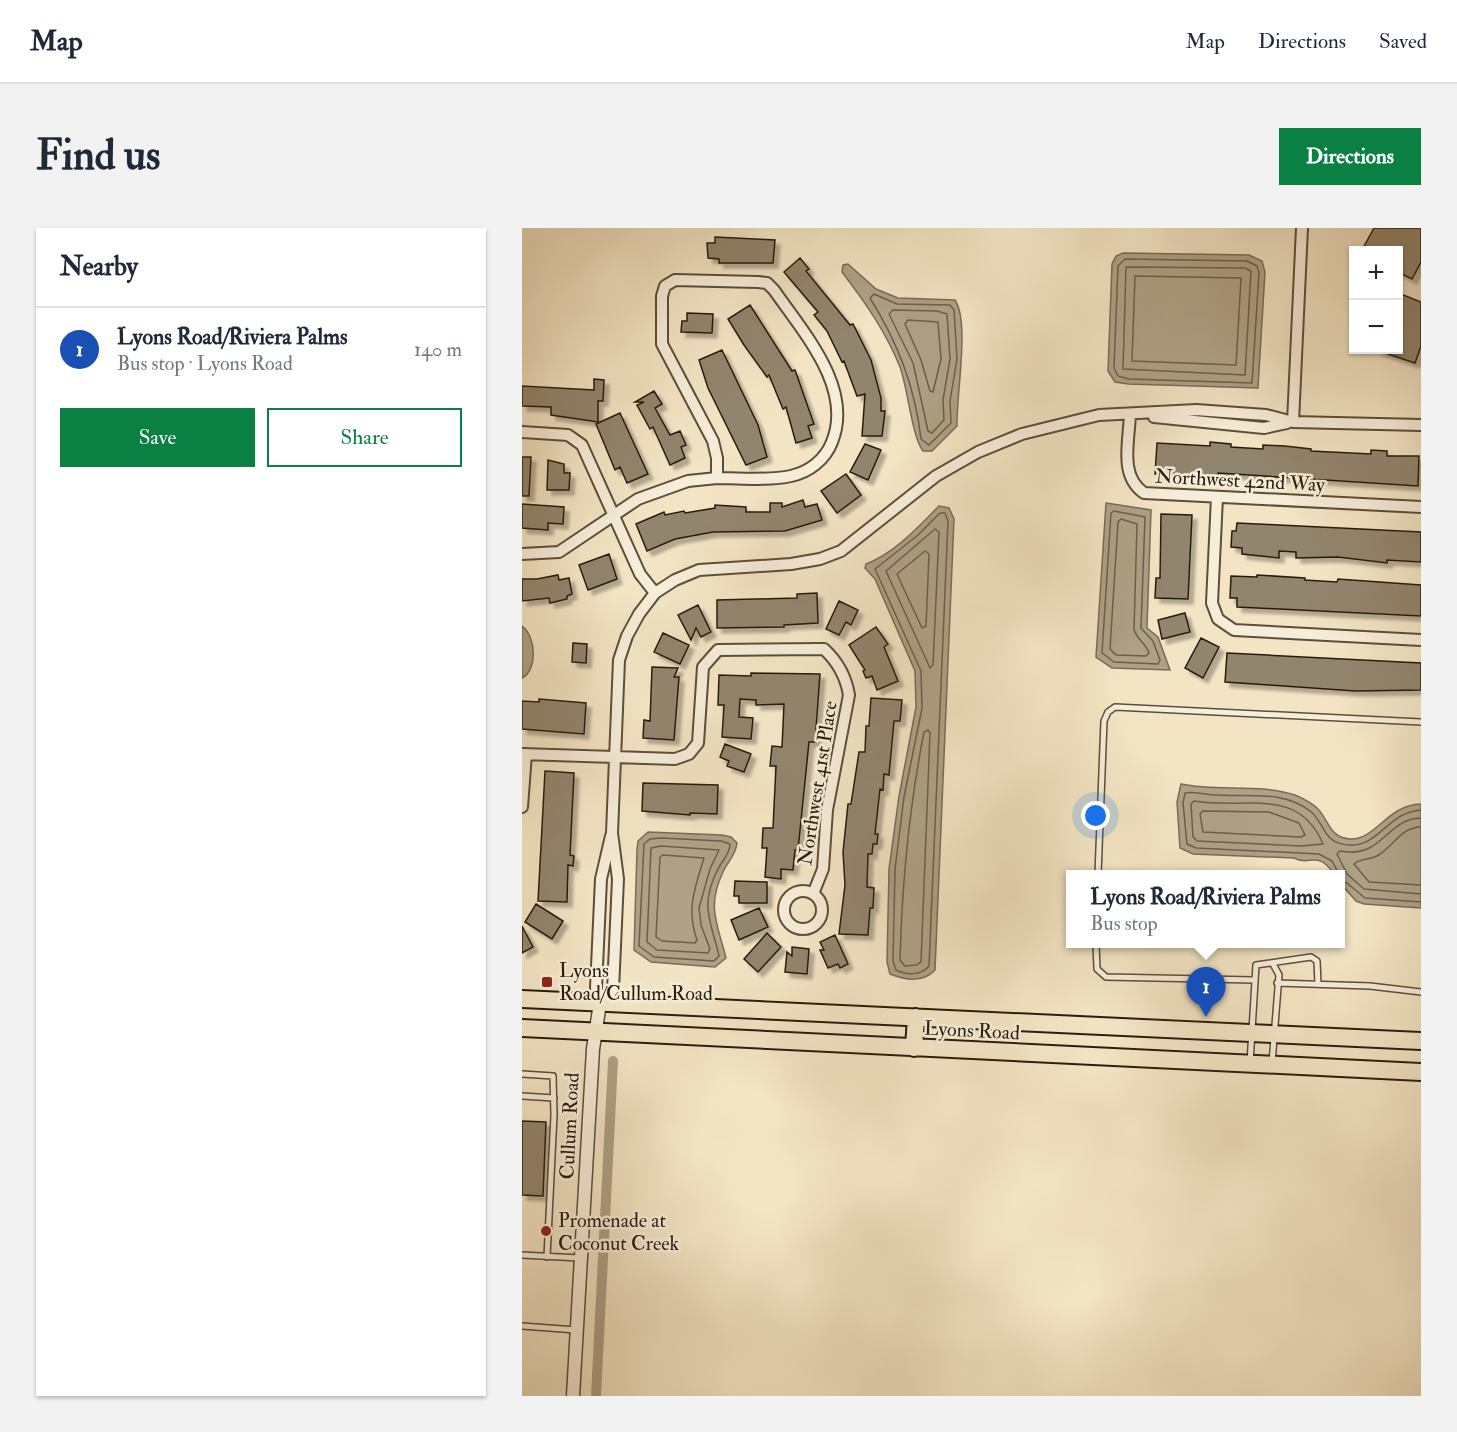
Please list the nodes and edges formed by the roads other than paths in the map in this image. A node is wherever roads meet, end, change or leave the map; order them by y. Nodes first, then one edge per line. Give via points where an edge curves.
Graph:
1 (1302, 228) edge
2 (1212, 411) junction
3 (1130, 414) junction
4 (1293, 422) junction
5 (1211, 424) junction
6 (1421, 425) edge
7 (522, 432) edge
8 (717, 478) junction
9 (1217, 497) junction
10 (1421, 507) edge
11 (613, 515) junction
12 (522, 554) edge
13 (655, 593) junction
14 (1421, 640) edge
15 (1421, 722) edge
16 (524, 754) edge
17 (615, 756) junction
18 (522, 807) edge
19 (612, 833) junction
20 (1098, 870) edge
21 (602, 879) junction
22 (618, 879) junction
23 (813, 894) dead end
24 (1096, 948) edge
25 (1273, 964) junction
26 (1254, 981) junction
27 (1277, 982) junction
28 (1318, 984) junction
29 (1421, 992) edge
30 (522, 999) edge
31 (600, 1003) junction
32 (916, 1017) junction
33 (522, 1028) edge
34 (594, 1032) junction
35 (1253, 1033) junction
36 (1274, 1034) junction
37 (1421, 1041) edge
38 (914, 1048) junction
39 (1250, 1063) junction
40 (1272, 1065) junction
41 (1421, 1072) edge
42 (522, 1074) edge
43 (522, 1096) edge
44 (554, 1098) junction
45 (522, 1255) edge
46 (547, 1257) junction
47 (579, 1258) junction
48 (522, 1326) edge
49 (576, 1330) junction
50 (573, 1396) edge

1 - 4 street
2 - 3 street
2 - 4 street
2 - 5 lane
3 - 5 street
3 - 9 street, Northwest 42nd Way via 1128,474 1133,486 1144,493
3 - 13 street via 1066,422 978,452 936,476 842,551 791,564 699,570
4 - 5 street via 1264,428
4 - 6 street
7 - 11 street via 568,435 582,445
8 - 8 street via 713,441 662,344 662,296 665,286 675,280 766,284 809,341 838,406 837,429 829,450 807,471 774,478
8 - 11 street via 664,488
9 - 10 street, Northwest 42nd Way
9 - 14 street via 1212,603 1218,619 1234,630
11 - 12 street via 559,552
11 - 13 street via 640,574
13 - 17 street via 627,636 619,660
15 - 20 lane via 1115,707 1104,721
16 - 17 street
16 - 18 street
17 - 19 street
17 - 23 street, Northwest 41st Place via 675,759 689,754 698,743 703,667 718,650 824,649 833,658 849,695 827,810 823,869
19 - 21 street
19 - 22 street
21 - 22 lane
21 - 31 street via 596,987
22 - 31 street via 613,990
24 - 26 lane via 1097,969 1106,977
25 - 26 lane via 1256,965
25 - 27 lane via 1279,975
25 - 28 lane via 1311,957 1319,967
26 - 35 lane
27 - 28 lane
27 - 36 lane
28 - 29 lane
30 - 31 main road, Lyons Road
31 - 32 main road, Lyons Road
31 - 34 street, Cullum Road
32 - 35 main road, Lyons Road
32 - 38 main road
33 - 34 main road, Lyons Road
34 - 38 main road, Lyons Road
34 - 47 street, Cullum Road
35 - 36 main road, Lyons Road
35 - 39 lane
36 - 37 main road, Lyons Road
36 - 40 lane
38 - 39 main road, Lyons Road
39 - 40 main road, Lyons Road
40 - 41 main road, Lyons Road
42 - 44 lane via 553,1076
43 - 44 lane
44 - 46 lane
45 - 46 lane
46 - 47 lane
47 - 49 street, Cullum Road
48 - 49 lane
49 - 50 street, Cullum Road

